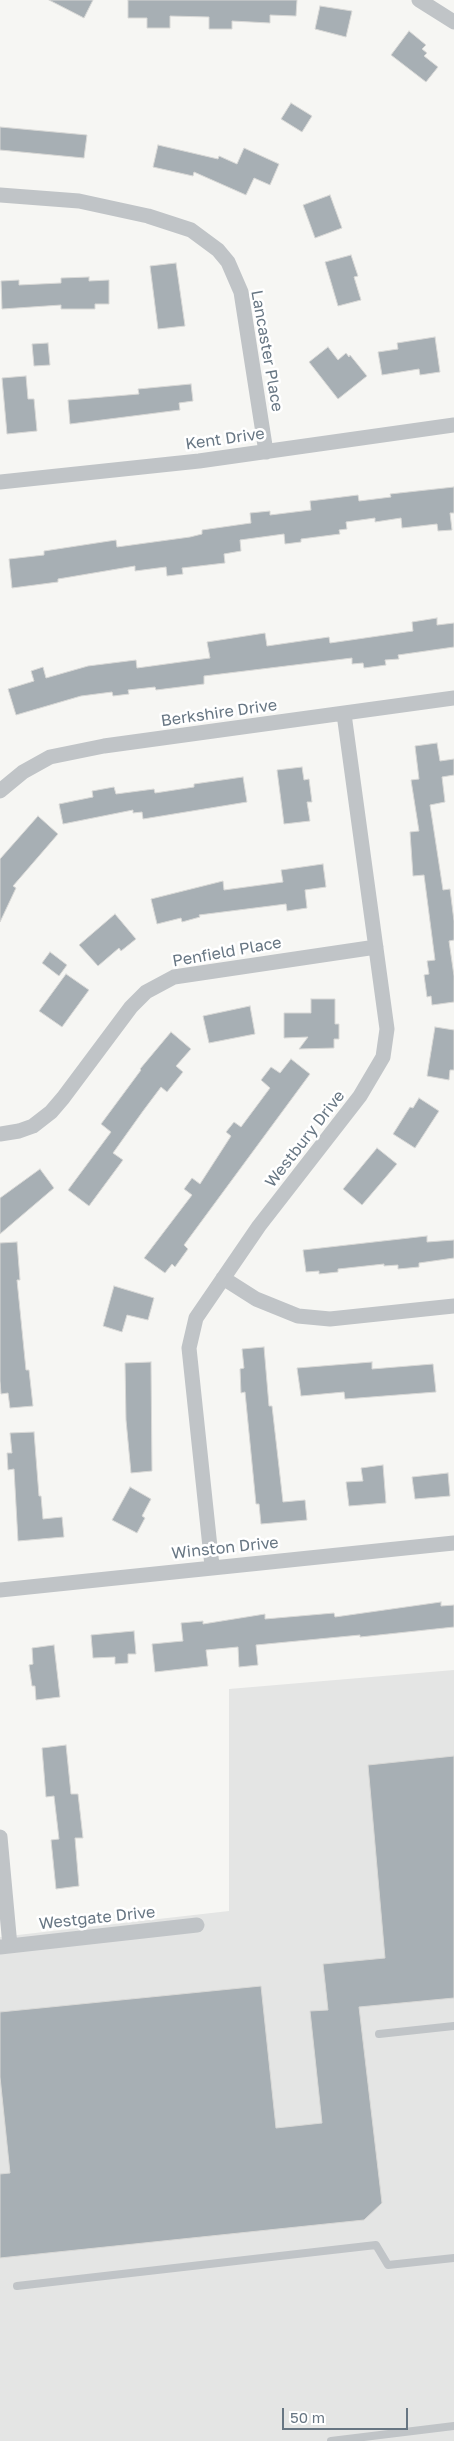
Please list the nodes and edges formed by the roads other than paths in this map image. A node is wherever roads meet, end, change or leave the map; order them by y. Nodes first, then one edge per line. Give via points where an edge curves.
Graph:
1 (419, 0) edge
2 (454, 22) edge
3 (0, 195) edge
4 (454, 425) edge
5 (266, 452) junction
6 (0, 482) edge
7 (454, 698) edge
8 (344, 714) junction
9 (0, 791) edge
10 (376, 947) junction
11 (0, 1134) edge
12 (223, 1278) junction
13 (454, 1306) edge
14 (454, 1543) edge
15 (212, 1566) junction
16 (0, 1590) edge
17 (0, 1837) edge
18 (198, 1925) dead end
19 (5, 1946) edge
20 (454, 2026) edge
21 (379, 2034) dead end
22 (454, 2258) edge
23 (16, 2286) dead end
24 (454, 2426) edge
25 (331, 2441) edge

1 - 2 street
3 - 5 street, Lancaster Place via 79,201 148,216 191,230 218,250 228,262 241,292
4 - 5 street, Kent Drive
5 - 6 street, Kent Drive
7 - 8 street, Berkshire Drive
8 - 9 street, Berkshire Drive via 104,746 50,757 23,772
8 - 10 street, Westbury Drive
10 - 11 street, Penfield Place via 174,977 146,992 131,1007 51,1112 33,1126
10 - 12 street, Westbury Drive via 387,1030 378,1068
12 - 13 street via 256,1299 298,1316 330,1319
12 - 15 street, Westbury Drive via 196,1318 189,1348
14 - 15 street, Winston Drive
15 - 16 street, Winston Drive
17 - 19 street
18 - 19 street, Westgate Drive
20 - 21 lane
22 - 23 lane via 388,2265 376,2244
24 - 25 lane

